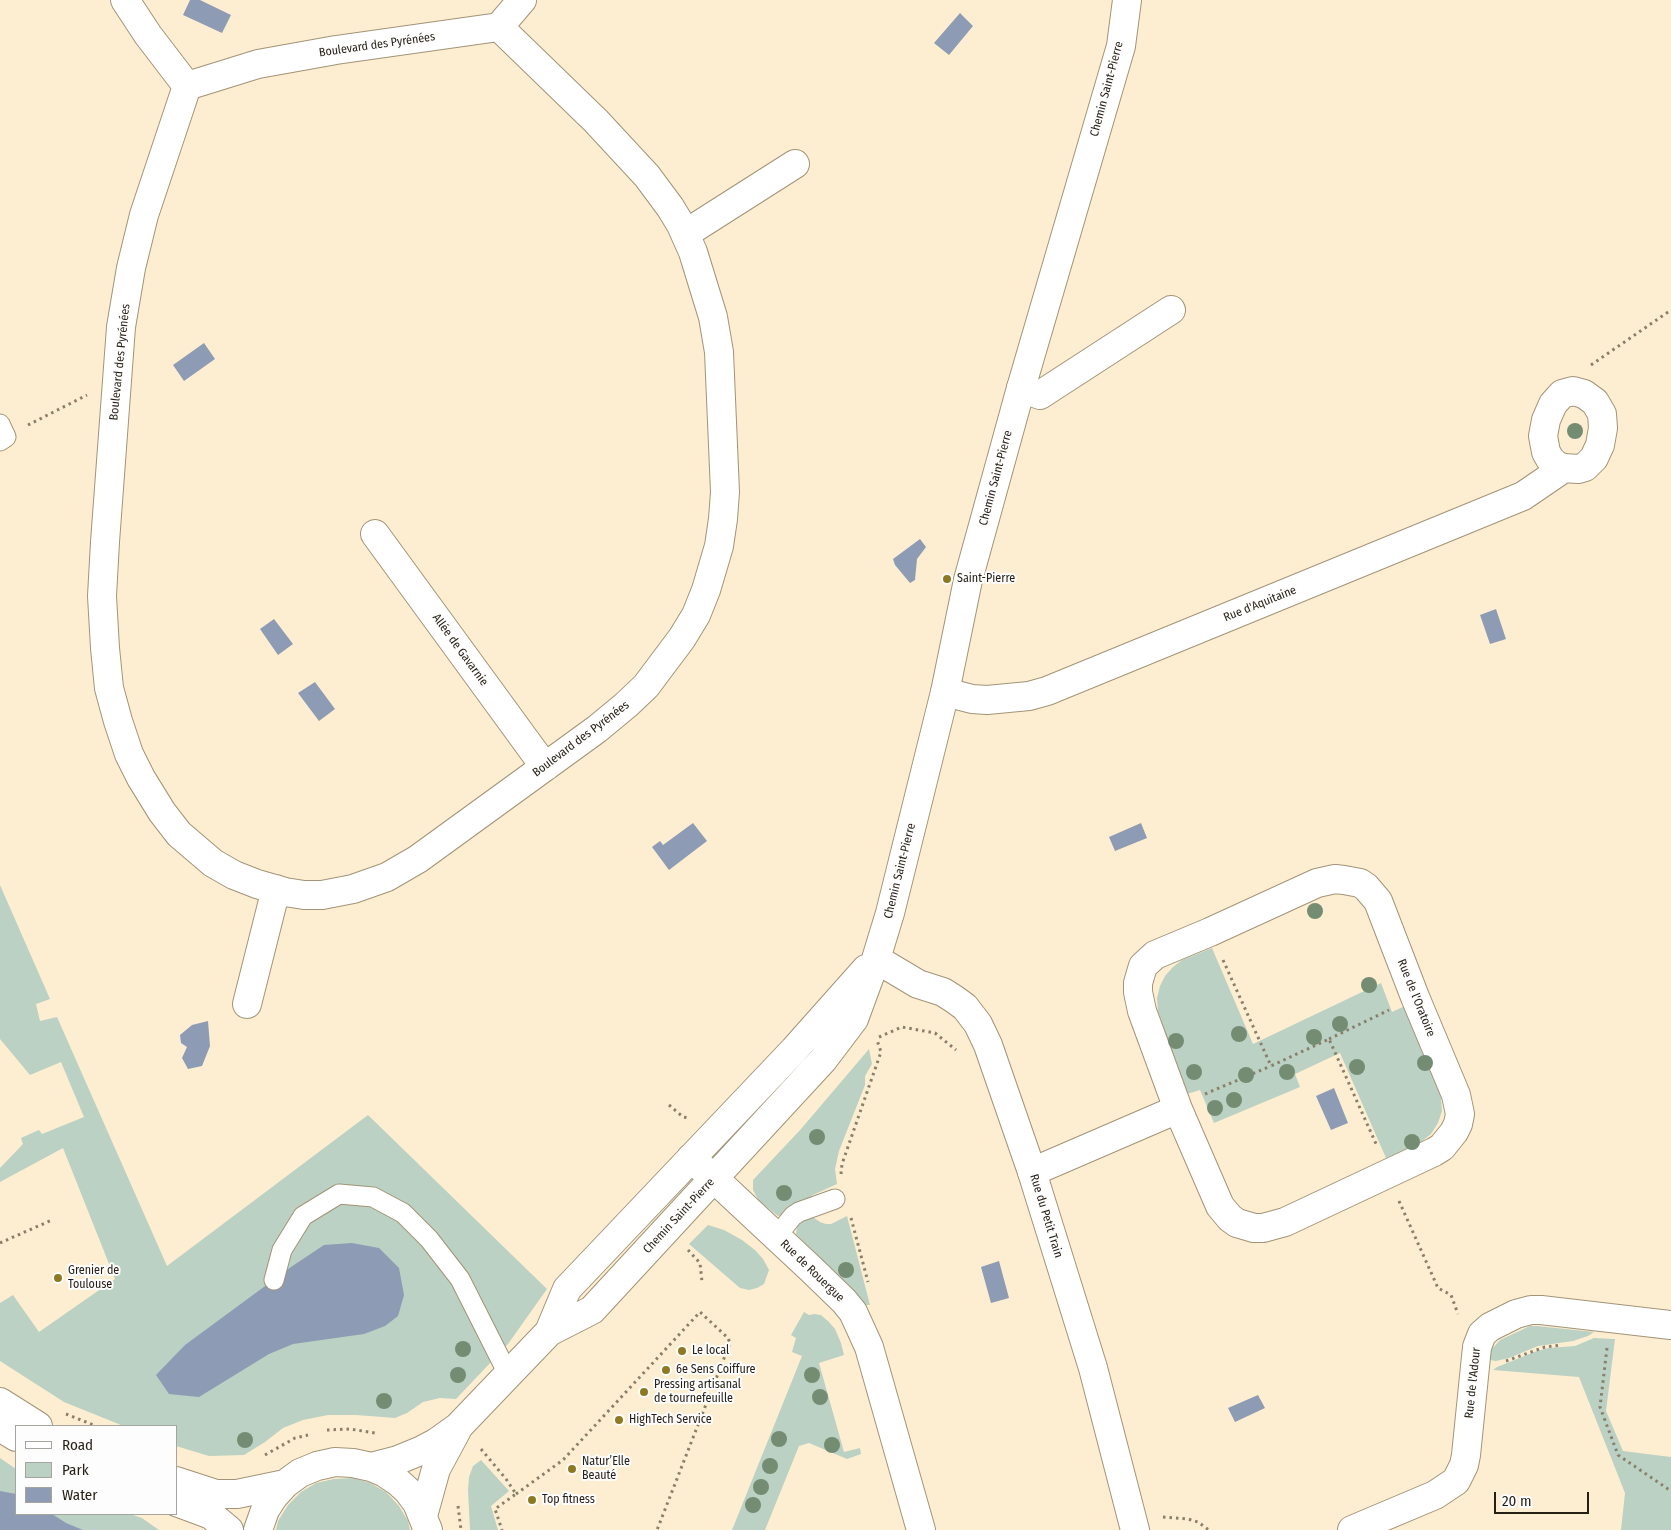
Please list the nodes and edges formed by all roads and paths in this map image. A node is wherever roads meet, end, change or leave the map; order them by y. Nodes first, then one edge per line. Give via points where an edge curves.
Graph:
1 (125, 0) edge
2 (522, 0) edge
3 (1124, 1) edge
4 (499, 27) junction
5 (187, 86) junction
6 (795, 164) dead end
7 (685, 234) junction
8 (1172, 310) dead end
9 (1671, 310) edge
10 (1588, 368) dead end
11 (1021, 388) junction
12 (116, 390) junction
13 (2, 434) edge
14 (1564, 468) dead end
15 (375, 534) dead end
16 (945, 692) junction
17 (545, 767) junction
18 (276, 889) junction
19 (1210, 932) junction
20 (876, 959) junction
21 (1415, 997) junction
22 (247, 1004) dead end
23 (1329, 1039) junction
24 (962, 1055) dead end
25 (1271, 1066) junction
26 (670, 1105) dead end
27 (1177, 1107) junction
28 (696, 1120) dead end
29 (691, 1158) junction
30 (1032, 1172) junction
31 (1387, 1175) junction
32 (714, 1178) junction
33 (840, 1198) junction
34 (52, 1220) dead end
35 (776, 1237) junction
36 (0, 1243) edge
37 (685, 1246) dead end
38 (274, 1280) dead end
39 (702, 1282) dead end
40 (869, 1284) dead end
41 (1610, 1318) junction
42 (1671, 1325) edge
43 (548, 1332) junction
44 (1479, 1339) junction
45 (1564, 1345) dead end
46 (1474, 1367) junction
47 (508, 1374) junction
48 (0, 1402) edge
49 (36, 1425) edge
50 (0, 1427) edge
51 (458, 1427) junction
52 (15, 1437) edge
53 (480, 1448) dead end
54 (371, 1467) junction
55 (178, 1482) edge
56 (285, 1484) junction
57 (1671, 1491) edge
58 (516, 1494) junction
59 (178, 1503) edge
60 (1162, 1517) dead end
61 (425, 1523) edge
62 (229, 1530) edge
63 (258, 1530) edge
64 (502, 1530) edge
65 (657, 1530) edge
66 (921, 1530) edge
67 (1135, 1530) edge
68 (1209, 1530) edge
69 (1352, 1530) edge

1 - 5 street
2 - 4 street
3 - 11 street, Chemin Saint-Pierre via 1121,46
4 - 5 street, Boulevard des Pyrénées via 258,64
4 - 7 street, Boulevard des Pyrénées via 621,146 664,199
5 - 12 street, Boulevard des Pyrénées via 144,215 131,268 121,327
6 - 7 street
7 - 17 street, Boulevard des Pyrénées via 703,281 719,352 725,492 719,546 696,614 665,663 626,705
8 - 11 street via 1040,395
9 - 10 path
11 - 16 street, Chemin Saint-Pierre via 968,580
12 - 13 path via 94,391
12 - 18 street, Boulevard des Pyrénées via 102,596 109,688 118,722 142,778 179,834 227,871
14 - 16 street, Rue d'Aquitaine via 1523,496 1047,691 987,700
15 - 17 street, Allée de Gavarnie
16 - 20 street, Chemin Saint-Pierre
17 - 18 street, Boulevard des Pyrénées via 418,859 387,877 322,895
18 - 22 street
19 - 21 street, Rue de l'Oratoire via 1317,883 1335,880 1360,883 1378,901
19 - 25 path
19 - 27 street, Rue de l'Oratoire via 1156,955 1143,966 1138,983 1142,1010
20 - 29 street, Chemin Saint-Pierre
20 - 30 street, Rue du Petit Train via 918,984 954,998 978,1024
20 - 32 street, Chemin Saint-Pierre via 854,1019 823,1060
21 - 23 path
21 - 31 street, Rue de l'Oratoire via 1456,1095 1460,1114 1454,1132 1442,1147
23 - 25 path
23 - 31 path
24 - 33 path via 935,1033 902,1027 876,1038 881,1052 842,1164
25 - 27 path
26 - 28 path via 683,1117
27 - 30 street
27 - 31 street, Rue de l'Oratoire via 1220,1206 1230,1218 1244,1225 1263,1228 1285,1222
29 - 32 street, Rue de Rouergue
29 - 43 street, Chemin Saint-Pierre via 567,1289
30 - 67 street, Rue du Petit Train via 1093,1368
31 - 44 path via 1438,1288 1451,1294 1462,1325
32 - 35 street, Rue de Rouergue
32 - 43 street, Chemin Saint-Pierre via 592,1310
33 - 35 lane via 799,1212
33 - 40 path
34 - 36 path
35 - 66 street, Rue de Rouergue via 844,1300 861,1327
37 - 39 path via 700,1264
38 - 47 lane via 282,1250 303,1216 339,1194 373,1197 403,1213 429,1239 460,1279
41 - 42 street, Rue de l'Adour
41 - 44 street, Rue de l'Adour via 1531,1310 1490,1327
41 - 57 path via 1600,1407 1618,1455
43 - 47 street, Chemin Saint-Pierre
44 - 46 street, Rue de l'Adour
45 - 46 path via 1545,1346 1503,1362
46 - 69 street, Rue de l'Adour via 1466,1455 1456,1481 1435,1495
47 - 51 street, Chemin Saint-Pierre
48 - 49 street
50 - 52 street
51 - 54 street, Chemin Saint-Pierre via 420,1451
51 - 61 street, Chemin Saint-Pierre via 436,1469
53 - 58 path
54 - 56 street via 335,1462 300,1473
54 - 61 street via 403,1486 417,1503
55 - 56 street via 216,1494 236,1494
56 - 63 street via 265,1510
58 - 64 path via 495,1509
58 - 65 path via 563,1460 700,1312 730,1343
59 - 62 street via 211,1515
60 - 68 path via 1188,1519

